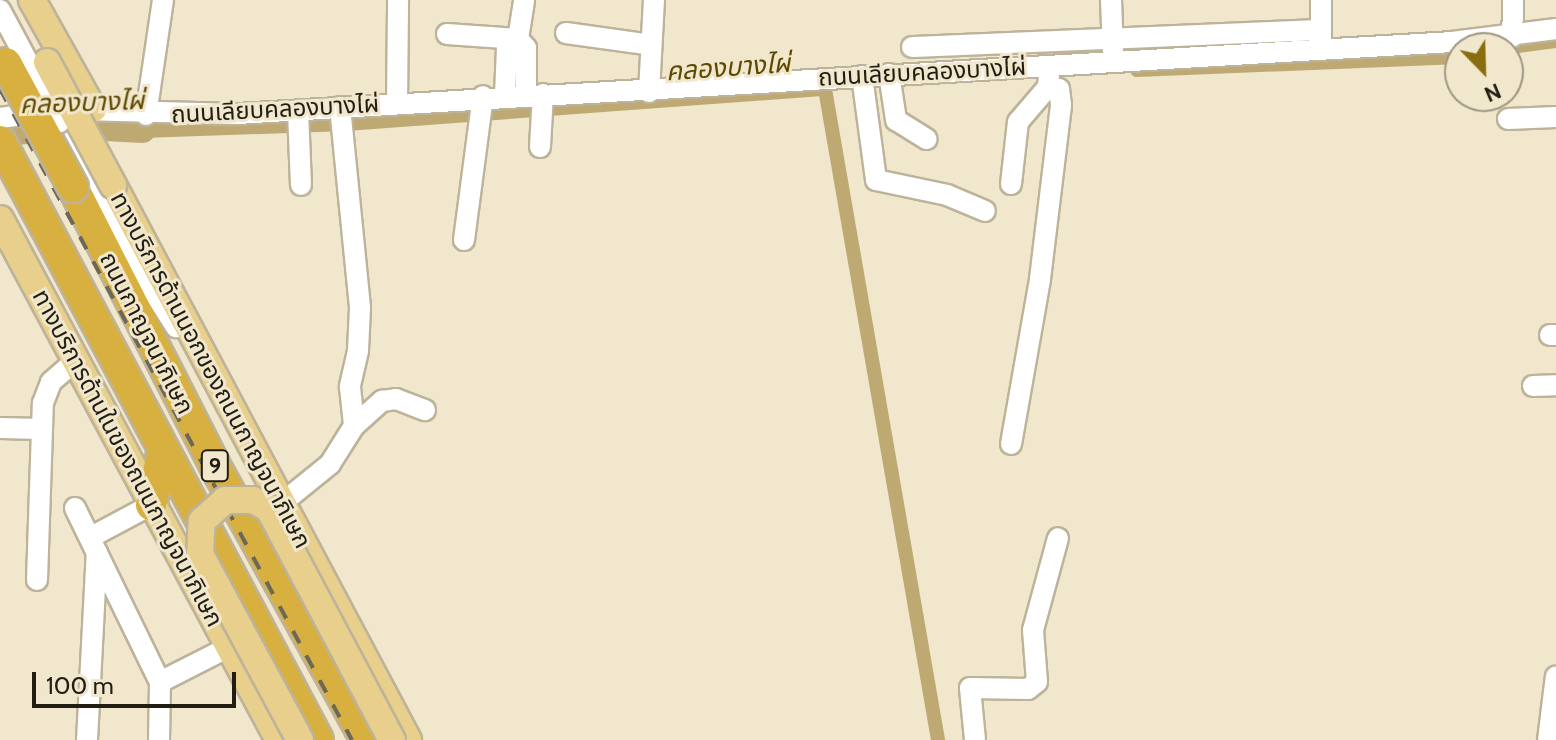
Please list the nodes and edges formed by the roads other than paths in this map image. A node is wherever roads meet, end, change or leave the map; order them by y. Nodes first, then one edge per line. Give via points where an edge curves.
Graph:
1 (13, 0) edge
2 (32, 0) edge
3 (163, 0) edge
4 (398, 0) edge
5 (524, 0) edge
6 (654, 0) edge
7 (1111, 0) edge
8 (1321, 0) edge
9 (1513, 0) edge
10 (0, 10) edge
11 (1556, 29) edge
12 (1512, 32) edge
13 (566, 33) dead end
14 (447, 34) dead end
15 (1524, 35) edge
16 (1444, 38) edge
17 (1556, 38) edge
18 (518, 39) junction
19 (1321, 39) junction
20 (651, 45) junction
21 (912, 47) dead end
22 (1113, 50) junction
23 (3, 57) edge
24 (1049, 76) junction
25 (889, 78) junction
26 (862, 80) junction
27 (649, 92) junction
28 (505, 95) junction
29 (538, 96) junction
30 (397, 103) junction
31 (483, 108) junction
32 (93, 109) junction
33 (340, 112) junction
34 (299, 114) junction
35 (146, 115) junction
36 (1556, 117) edge
37 (0, 118) edge
38 (1508, 119) dead end
39 (927, 139) dead end
40 (0, 141) edge
41 (540, 147) dead end
42 (1011, 184) dead end
43 (301, 185) dead end
44 (985, 211) dead end
45 (0, 219) edge
46 (464, 240) dead end
47 (75, 361) junction
48 (1556, 385) edge
49 (1533, 386) dead end
50 (425, 410) dead end
51 (354, 426) junction
52 (0, 428) edge
53 (42, 429) junction
54 (250, 442) junction
55 (1011, 444) dead end
56 (162, 454) junction
57 (282, 503) junction
58 (151, 505) junction
59 (75, 508) dead end
60 (1058, 538) dead end
61 (94, 544) junction
62 (37, 580) dead end
63 (229, 647) junction
64 (1556, 676) edge
65 (160, 682) junction
66 (1551, 728) edge
67 (87, 740) edge
68 (159, 740) edge
69 (279, 740) edge
70 (300, 740) edge
71 (318, 740) edge
72 (366, 740) edge
73 (392, 740) edge
74 (408, 740) edge
75 (975, 740) edge

1 - 54 main road, ทางบริการด้านนอกของถนนกาญจนาภิเษก, bridge
2 - 32 main road
3 - 35 street
4 - 30 street
5 - 18 street
6 - 20 street
7 - 22 street
8 - 19 street
9 - 12 street
10 - 54 street, bridge via 136,264
11 - 15 street, ถนนเลียบคลองบางไผ่
11 - 17 street
13 - 20 street
14 - 18 street
16 - 19 street, ถนนเลียบคลองบางไผ่
18 - 28 street via 507,48
18 - 29 street via 526,48
19 - 22 street, ถนนเลียบคลองบางไผ่
20 - 27 street
21 - 22 street
22 - 24 street, ถนนเลียบคลองบางไผ่
23 - 72 highway, ถนนกาญจนาภิเษก / 9, bridge via 220,475
24 - 25 street, ถนนเลียบคลองบางไผ่
24 - 42 street via 1018,122
24 - 55 street via 1060,91 1060,117 1040,279
25 - 26 street, ถนนเลียบคลองบางไผ่
25 - 39 street via 890,105 904,127
26 - 27 street, ถนนเลียบคลองบางไผ่
26 - 44 street via 879,183 947,195
27 - 29 street, ถนนเลียบคลองบางไผ่
28 - 29 street, ถนนเลียบคลองบางไผ่
28 - 31 street, ถนนเลียบคลองบางไผ่
29 - 41 street
30 - 31 street, ถนนเลียบคลองบางไผ่
30 - 33 street, ถนนเลียบคลองบางไผ่
31 - 46 street
32 - 35 street, ถนนเลียบคลองบางไผ่
32 - 37 street, ถนนเลียบคลองบางไผ่
33 - 34 street, ถนนเลียบคลองบางไผ่
33 - 51 street via 360,308 350,387
34 - 35 street, ถนนเลียบคลองบางไผ่
34 - 43 street
36 - 38 street
40 - 56 highway, ถนนกาญจนาภิเษก / 9
45 - 47 main road, ทางบริการด้านในของถนนกาญจนาภิเษก
47 - 53 street via 51,382
47 - 58 main road, ทางบริการด้านในของถนนกาญจนาภิเษก
48 - 49 street
50 - 51 street via 396,399 382,401
51 - 57 street via 330,464
52 - 53 street
53 - 62 street
54 - 57 main road, ทางบริการด้านนอกของถนนกาญจนาภิเษก
56 - 58 highway
56 - 71 highway, ถนนกาญจนาภิเษก / 9
57 - 74 main road, ทางบริการด้านนอกของถนนกาญจนาภิเษก
58 - 61 street
58 - 63 main road, ทางบริการด้านในของถนนกาญจนาภิเษก
59 - 61 street
60 - 75 street via 1033,630 1037,682 1028,689 970,688
61 - 65 street
61 - 67 street
63 - 65 street
63 - 69 main road, ทางบริการด้านในของถนนกาญจนาภิเษก
64 - 66 street
65 - 68 street
70 - 73 main road, bridge via 200,554 202,521 225,500 253,500 269,509

